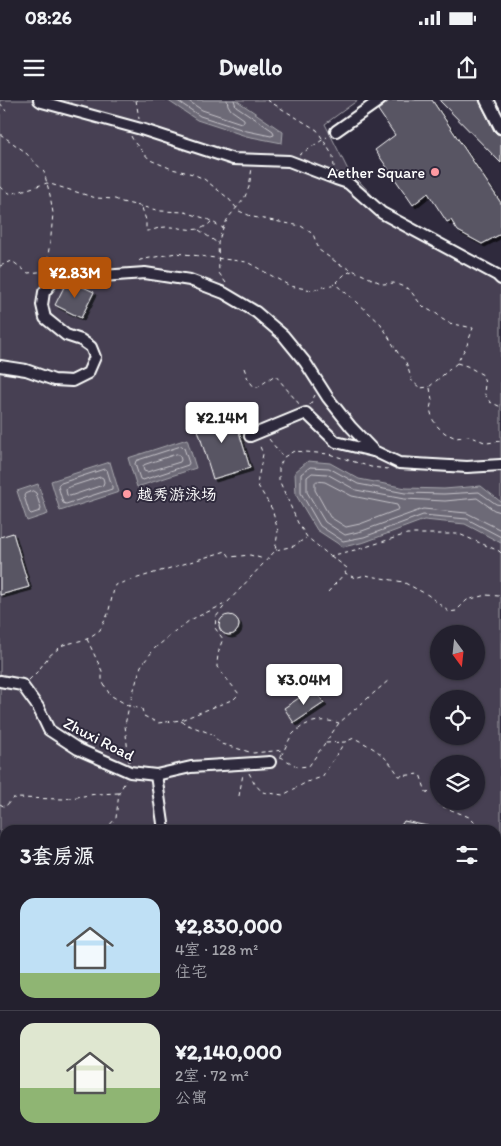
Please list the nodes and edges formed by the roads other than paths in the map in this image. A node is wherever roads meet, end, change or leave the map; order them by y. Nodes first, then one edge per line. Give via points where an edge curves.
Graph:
1 (39, 100) edge
2 (380, 100) edge
3 (487, 100) edge
4 (501, 127) edge
5 (336, 131) dead end
6 (501, 279) edge
7 (0, 366) edge
8 (256, 433) road end
9 (374, 452) junction
10 (501, 465) edge
11 (0, 681) edge
12 (270, 762) road end
13 (156, 775) junction
14 (163, 825) edge

1 - 6 street via 233,159 289,161 348,183 382,213
2 - 5 street
3 - 4 main road
7 - 9 street via 26,370 54,380 72,381 88,373 95,357 91,347 66,335 45,318 44,292 54,280 71,273 102,276 145,273 190,280 224,293 256,312 283,335 351,427
8 - 9 street via 306,413 336,442
9 - 10 street via 399,463 467,467
11 - 13 street, Zhuxi Road via 22,685 49,730 78,749 130,772
12 - 13 street, Zhuxi Road via 191,767
13 - 14 street

